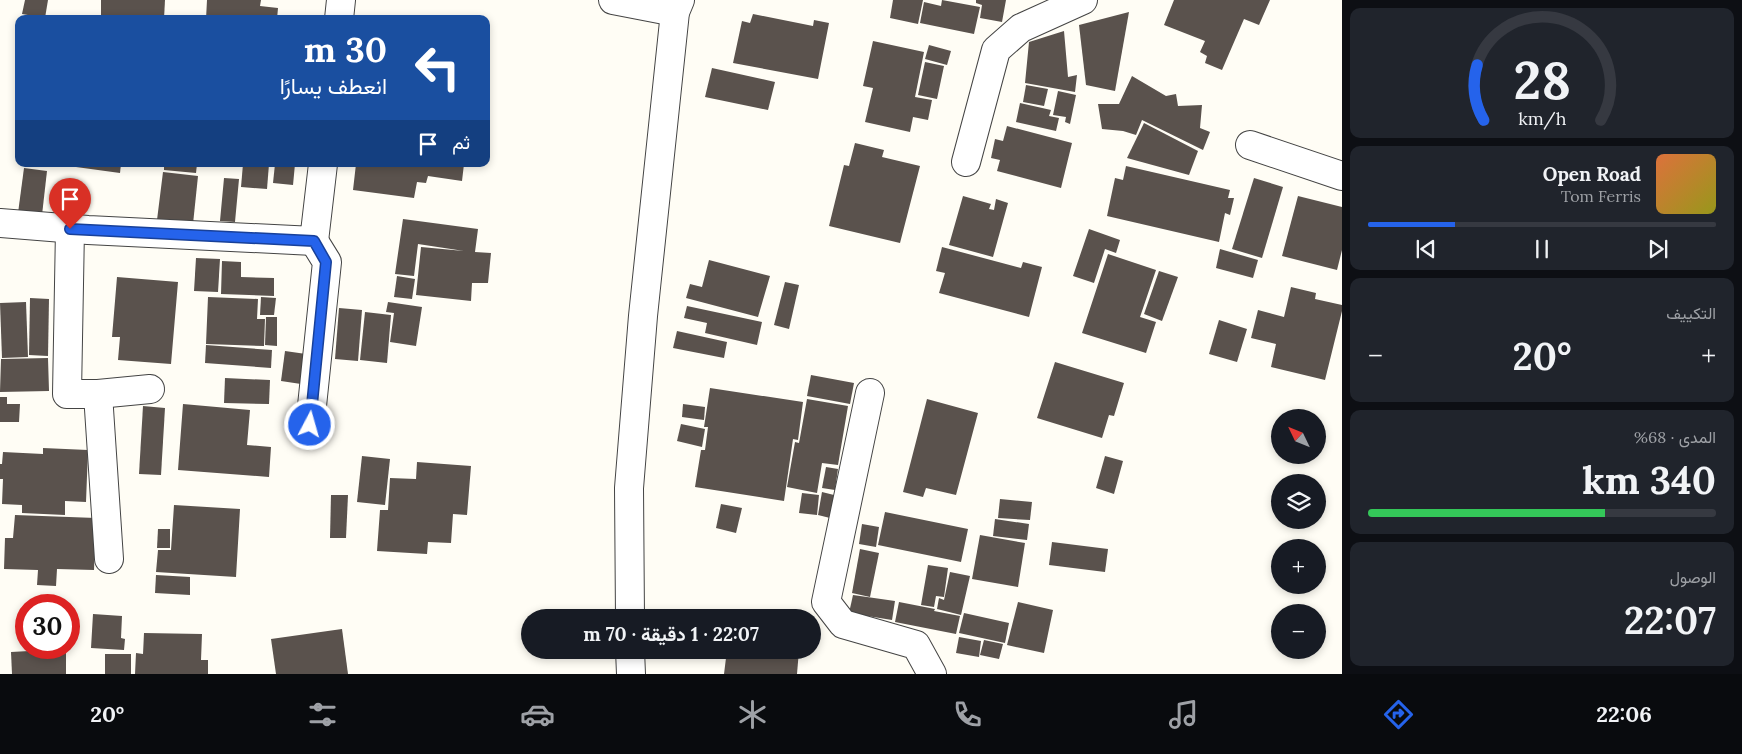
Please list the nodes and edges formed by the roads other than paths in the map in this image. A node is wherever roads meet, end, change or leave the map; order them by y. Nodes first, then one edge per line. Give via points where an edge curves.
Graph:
1 (341, 0) edge
2 (612, 0) edge
3 (1083, 0) edge
4 (678, 6) edge
5 (339, 15) edge
6 (1250, 145) dead end
7 (966, 162) dead end
8 (323, 167) edge
9 (1342, 176) edge
10 (0, 224) edge
11 (70, 229) junction
12 (314, 241) junction
13 (150, 389) dead end
14 (870, 393) dead end
15 (98, 394) junction
16 (310, 425) dead end
17 (110, 559) dead end
18 (630, 609) edge
19 (630, 659) edge
20 (631, 674) edge
21 (932, 674) edge

1 - 5 street
2 - 4 street
3 - 7 street via 1021,28 996,50
4 - 18 street via 643,316 629,488
6 - 9 street
8 - 12 street
10 - 11 street
11 - 12 street
11 - 15 street via 67,394
12 - 16 street via 326,262
13 - 15 street
14 - 21 street via 826,602 843,624 916,646
15 - 17 street
19 - 20 street

